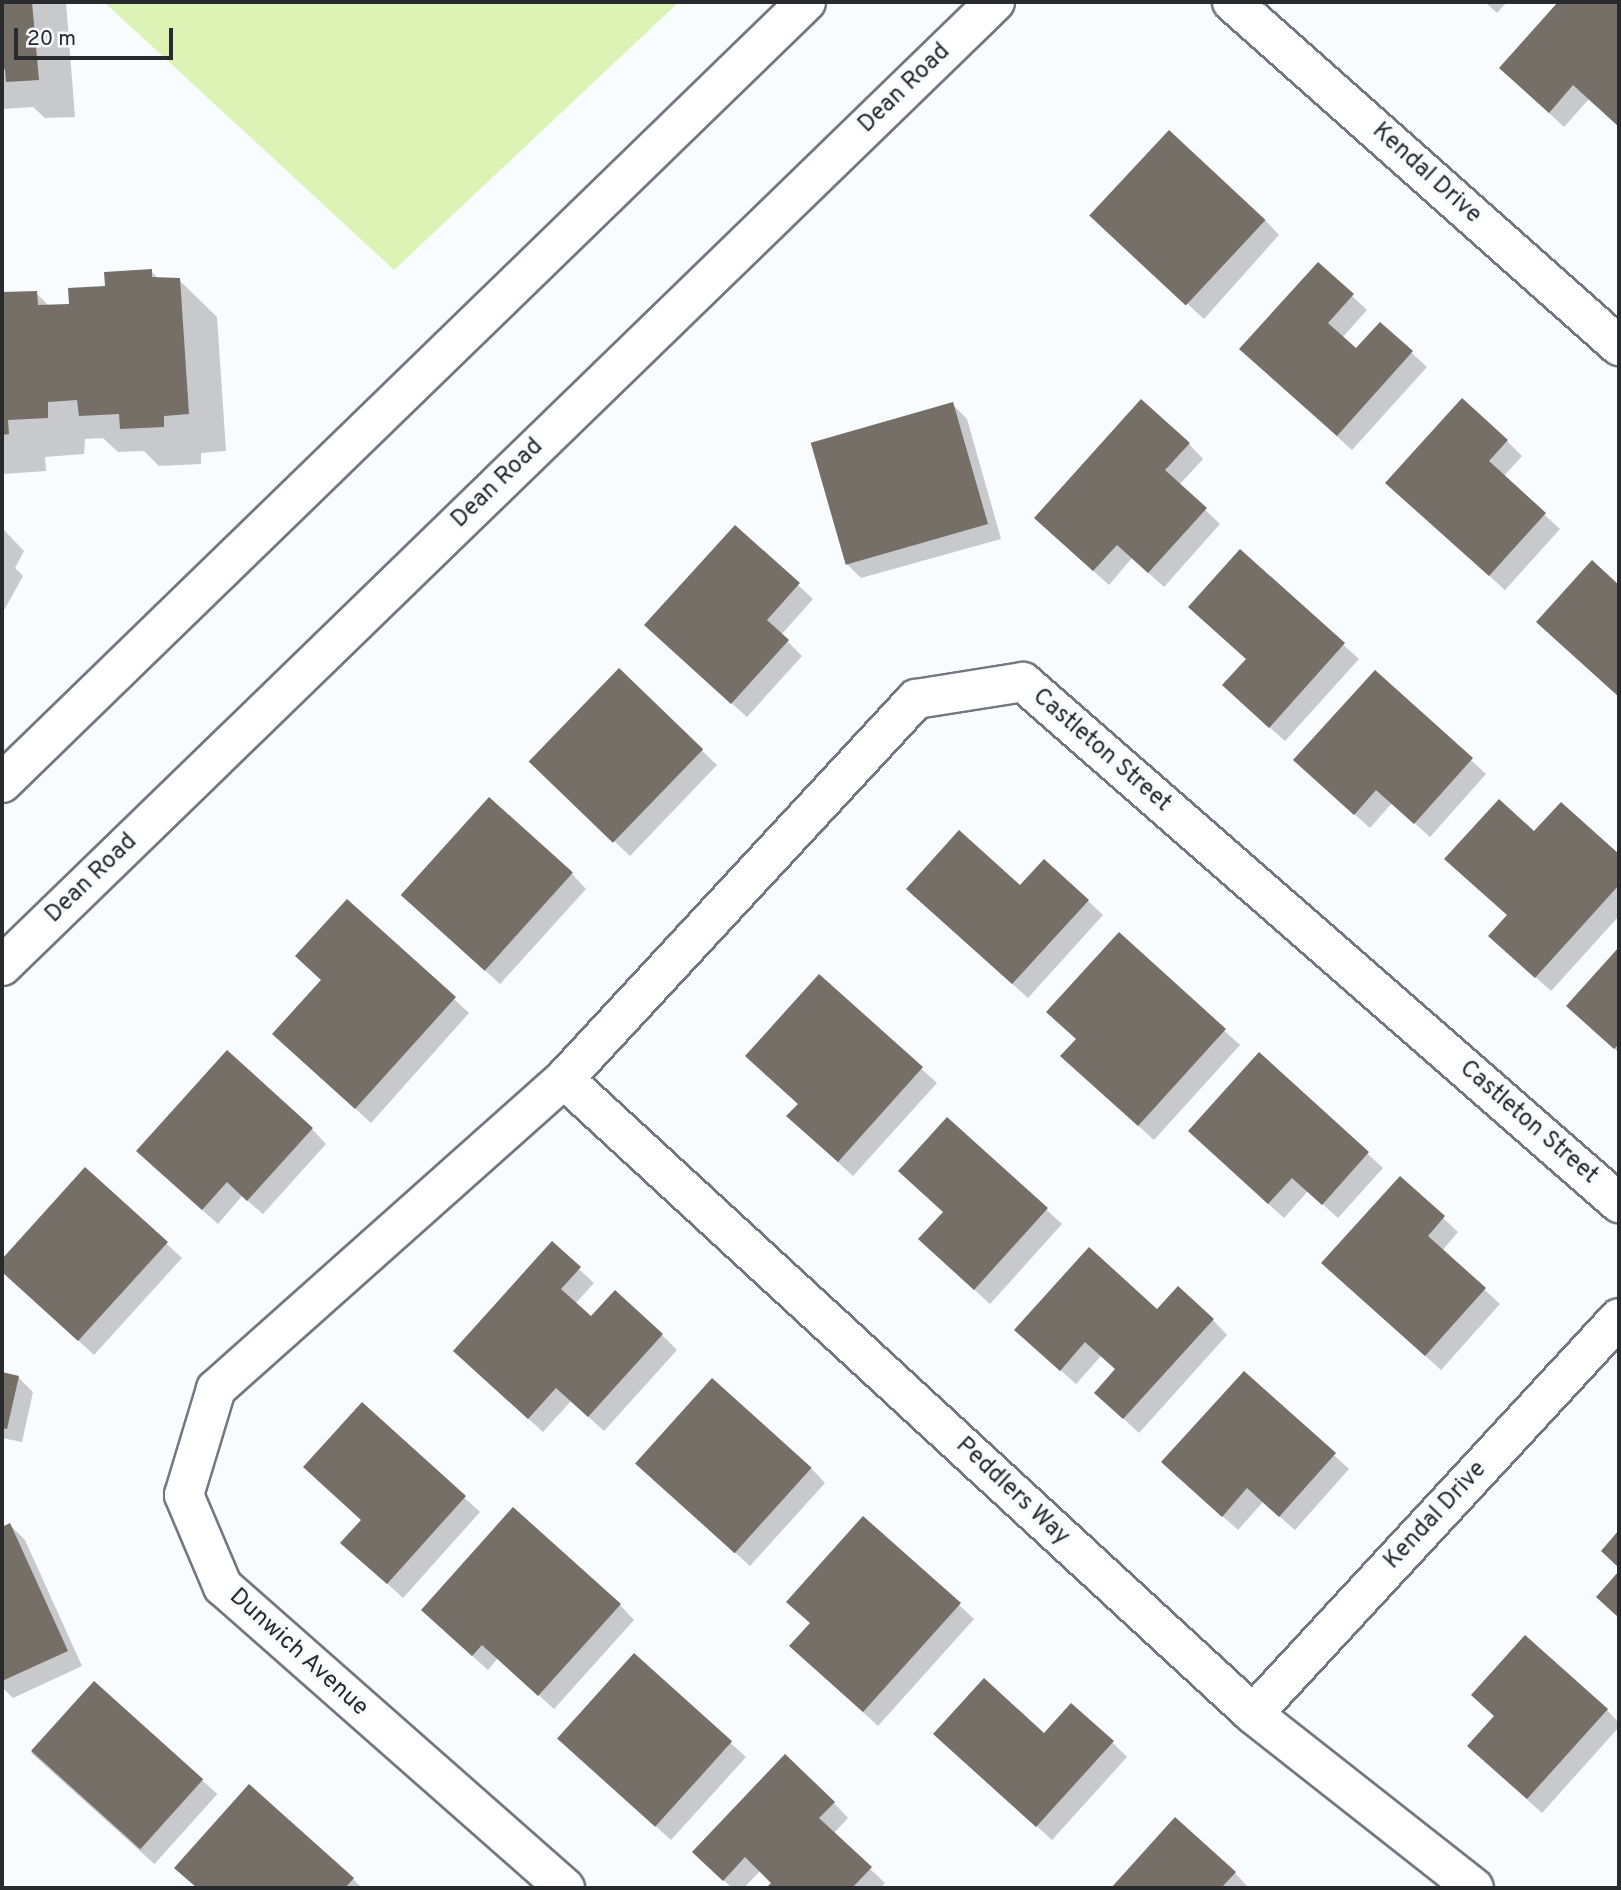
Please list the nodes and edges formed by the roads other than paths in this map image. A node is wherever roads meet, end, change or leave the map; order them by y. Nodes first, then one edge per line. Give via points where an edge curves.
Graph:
1 (806, 2) edge
2 (995, 2) edge
3 (1232, 2) edge
4 (1619, 346) edge
5 (2, 783) edge
6 (2, 966) edge
7 (564, 1079) junction
8 (1619, 1203) edge
9 (1619, 1318) edge
10 (1253, 1714) junction
11 (565, 1888) edge
12 (1474, 1888) edge

1 - 5 street
2 - 6 street, Dean Road
3 - 4 street, Kendal Drive
7 - 8 street, Castleton Street via 916,699 1023,682
7 - 10 street, Peddlers Way
7 - 11 street, Dunwich Avenue via 216,1389 184,1495 223,1587
9 - 10 street, Kendal Drive
10 - 12 street, Peddlers Way

